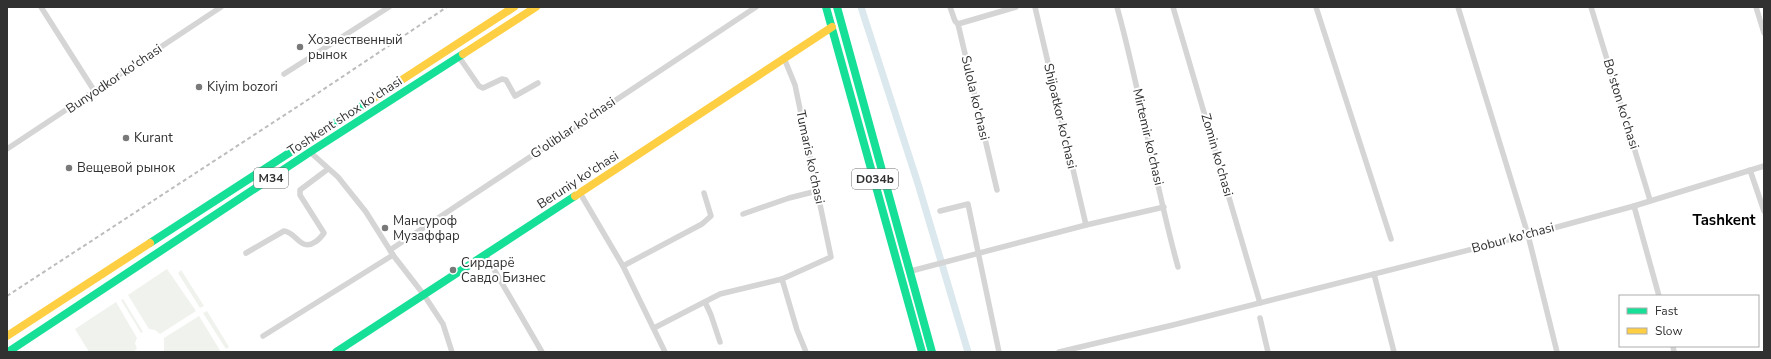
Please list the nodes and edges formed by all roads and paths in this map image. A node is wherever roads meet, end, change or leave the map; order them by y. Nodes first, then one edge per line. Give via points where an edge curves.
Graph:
1 (41, 7) edge
2 (221, 7) edge
3 (389, 7) edge
4 (514, 7) edge
5 (536, 7) edge
6 (756, 7) edge
7 (826, 7) edge
8 (837, 7) edge
9 (950, 7) edge
10 (1016, 7) edge
11 (1035, 7) edge
12 (1117, 7) edge
13 (1173, 7) edge
14 (1316, 7) edge
15 (1458, 7) edge
16 (1591, 7) edge
17 (1756, 7) edge
18 (958, 24) junction
19 (832, 27) junction
20 (1764, 33) edge
21 (459, 57) junction
22 (784, 58) junction
23 (284, 74) dead end
24 (538, 83) dead end
25 (95, 92) junction
26 (7, 149) edge
27 (310, 152) junction
28 (1764, 166) edge
29 (328, 169) junction
30 (1750, 170) junction
31 (997, 190) dead end
32 (817, 191) junction
33 (580, 193) junction
34 (704, 193) dead end
35 (1650, 200) junction
36 (1634, 206) junction
37 (1164, 207) junction
38 (940, 211) dead end
39 (1764, 211) edge
40 (743, 214) dead end
41 (1086, 226) junction
42 (1528, 235) junction
43 (1391, 239) dead end
44 (391, 252) junction
45 (246, 253) dead end
46 (979, 253) junction
47 (485, 254) junction
48 (623, 266) junction
49 (1178, 267) dead end
50 (911, 271) junction
51 (1374, 274) junction
52 (782, 279) junction
53 (424, 295) junction
54 (1659, 295) edge
55 (705, 302) junction
56 (1260, 303) junction
57 (1260, 318) dead end
58 (654, 328) junction
59 (7, 336) edge
60 (262, 336) dead end
61 (720, 342) dead end
62 (8, 352) edge
63 (336, 352) edge
64 (452, 352) edge
65 (542, 352) edge
66 (665, 352) edge
67 (806, 352) edge
68 (922, 352) edge
69 (932, 352) edge
70 (999, 352) edge
71 (1059, 352) edge
72 (1268, 352) edge
73 (1394, 352) edge
74 (1557, 352) edge

1 - 25 street
2 - 25 street, Bunyodkor ko'chasi
3 - 23 street
4 - 59 main road, Toshkent shox ko'chasi / M34
5 - 21 main road, Toshkent shox ko'chasi / M34
6 - 44 street, G'oliblar ko'chasi
7 - 19 main road, D034b
8 - 50 main road, D034b
9 - 18 street, Sulola ko'chasi
10 - 18 street
11 - 41 street, Shijoatkor ko'chasi
12 - 37 street, Mirtemir ko'chasi
13 - 56 street, Zomin ko'chasi
14 - 43 street
15 - 42 street
16 - 35 street, Bo'ston ko'chasi
17 - 20 street
18 - 31 street, Sulola ko'chasi
19 - 22 main road, Beruniy ko'chasi
19 - 68 main road, D034b
21 - 24 street via 483,88 502,79 506,80 515,96
21 - 27 main road, Toshkent shox ko'chasi / M34
22 - 32 street, Tumaris ko'chasi via 795,85
22 - 33 main road, Beruniy ko'chasi
25 - 26 street, Bunyodkor ko'chasi
27 - 29 street
27 - 62 main road, Toshkent shox ko'chasi / M34
28 - 30 street, Bobur ko'chasi
29 - 44 street via 366,212
29 - 45 street via 300,190 300,195 324,232 321,238 305,246 284,231
30 - 35 street, Bobur ko'chasi
30 - 39 street
32 - 40 street
32 - 52 street, Tumaris ko'chasi via 831,257
33 - 47 main road, Beruniy ko'chasi
33 - 48 street
34 - 48 street via 711,216 702,224
35 - 36 street, Bobur ko'chasi
36 - 42 street, Bobur ko'chasi
36 - 54 street
37 - 41 street
37 - 49 street, Mirtemir ko'chasi
38 - 46 street via 968,204
41 - 46 street
42 - 51 street, Bobur ko'chasi
42 - 74 street
44 - 53 street
44 - 60 street, G'oliblar ko'chasi
46 - 50 street
46 - 70 street
47 - 53 main road, Beruniy ko'chasi
47 - 65 street
48 - 58 street
50 - 69 main road, D034b
51 - 56 street, Bobur ko'chasi
51 - 73 street
52 - 55 street via 720,294
52 - 67 street
53 - 63 main road, Beruniy ko'chasi
53 - 64 street via 443,324
55 - 58 street
55 - 61 street
56 - 71 street, Bobur ko'chasi
57 - 72 street
58 - 66 street

